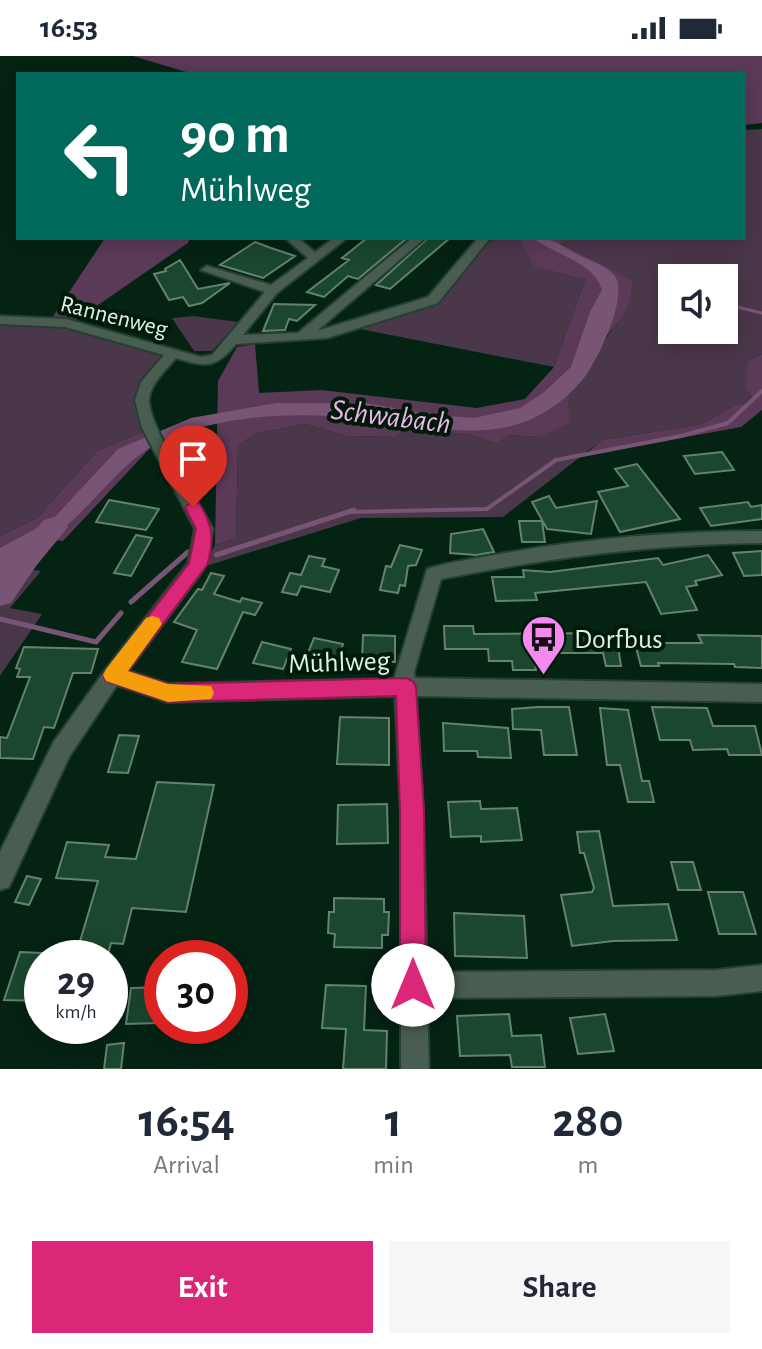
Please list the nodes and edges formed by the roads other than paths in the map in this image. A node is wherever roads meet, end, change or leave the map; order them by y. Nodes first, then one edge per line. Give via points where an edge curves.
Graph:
1 (293, 240) edge
2 (338, 240) edge
3 (417, 240) edge
4 (482, 240) edge
5 (314, 257) junction
6 (207, 270) dead end
7 (273, 290) junction
8 (0, 320) edge
9 (302, 337) junction
10 (232, 340) junction
11 (173, 353) junction
12 (762, 537) edge
13 (113, 675) junction
14 (406, 687) junction
15 (762, 693) edge
16 (0, 878) edge
17 (762, 978) edge
18 (413, 985) junction
19 (415, 1069) edge

1 - 5 street
2 - 5 street
3 - 9 street
4 - 9 street via 433,300
5 - 7 street
6 - 7 street
7 - 10 street
8 - 11 street, Rannenweg via 66,323
9 - 10 street
10 - 11 street, Rannenweg via 217,358 201,361
11 - 13 street via 156,369 142,400 150,428 204,529 203,547 197,565
12 - 14 street via 651,540 433,574 404,672
13 - 14 street, Mühlweg via 168,693
13 - 16 street via 61,750
14 - 15 street, Mühlweg
14 - 18 street
17 - 18 street via 716,983
18 - 19 street

